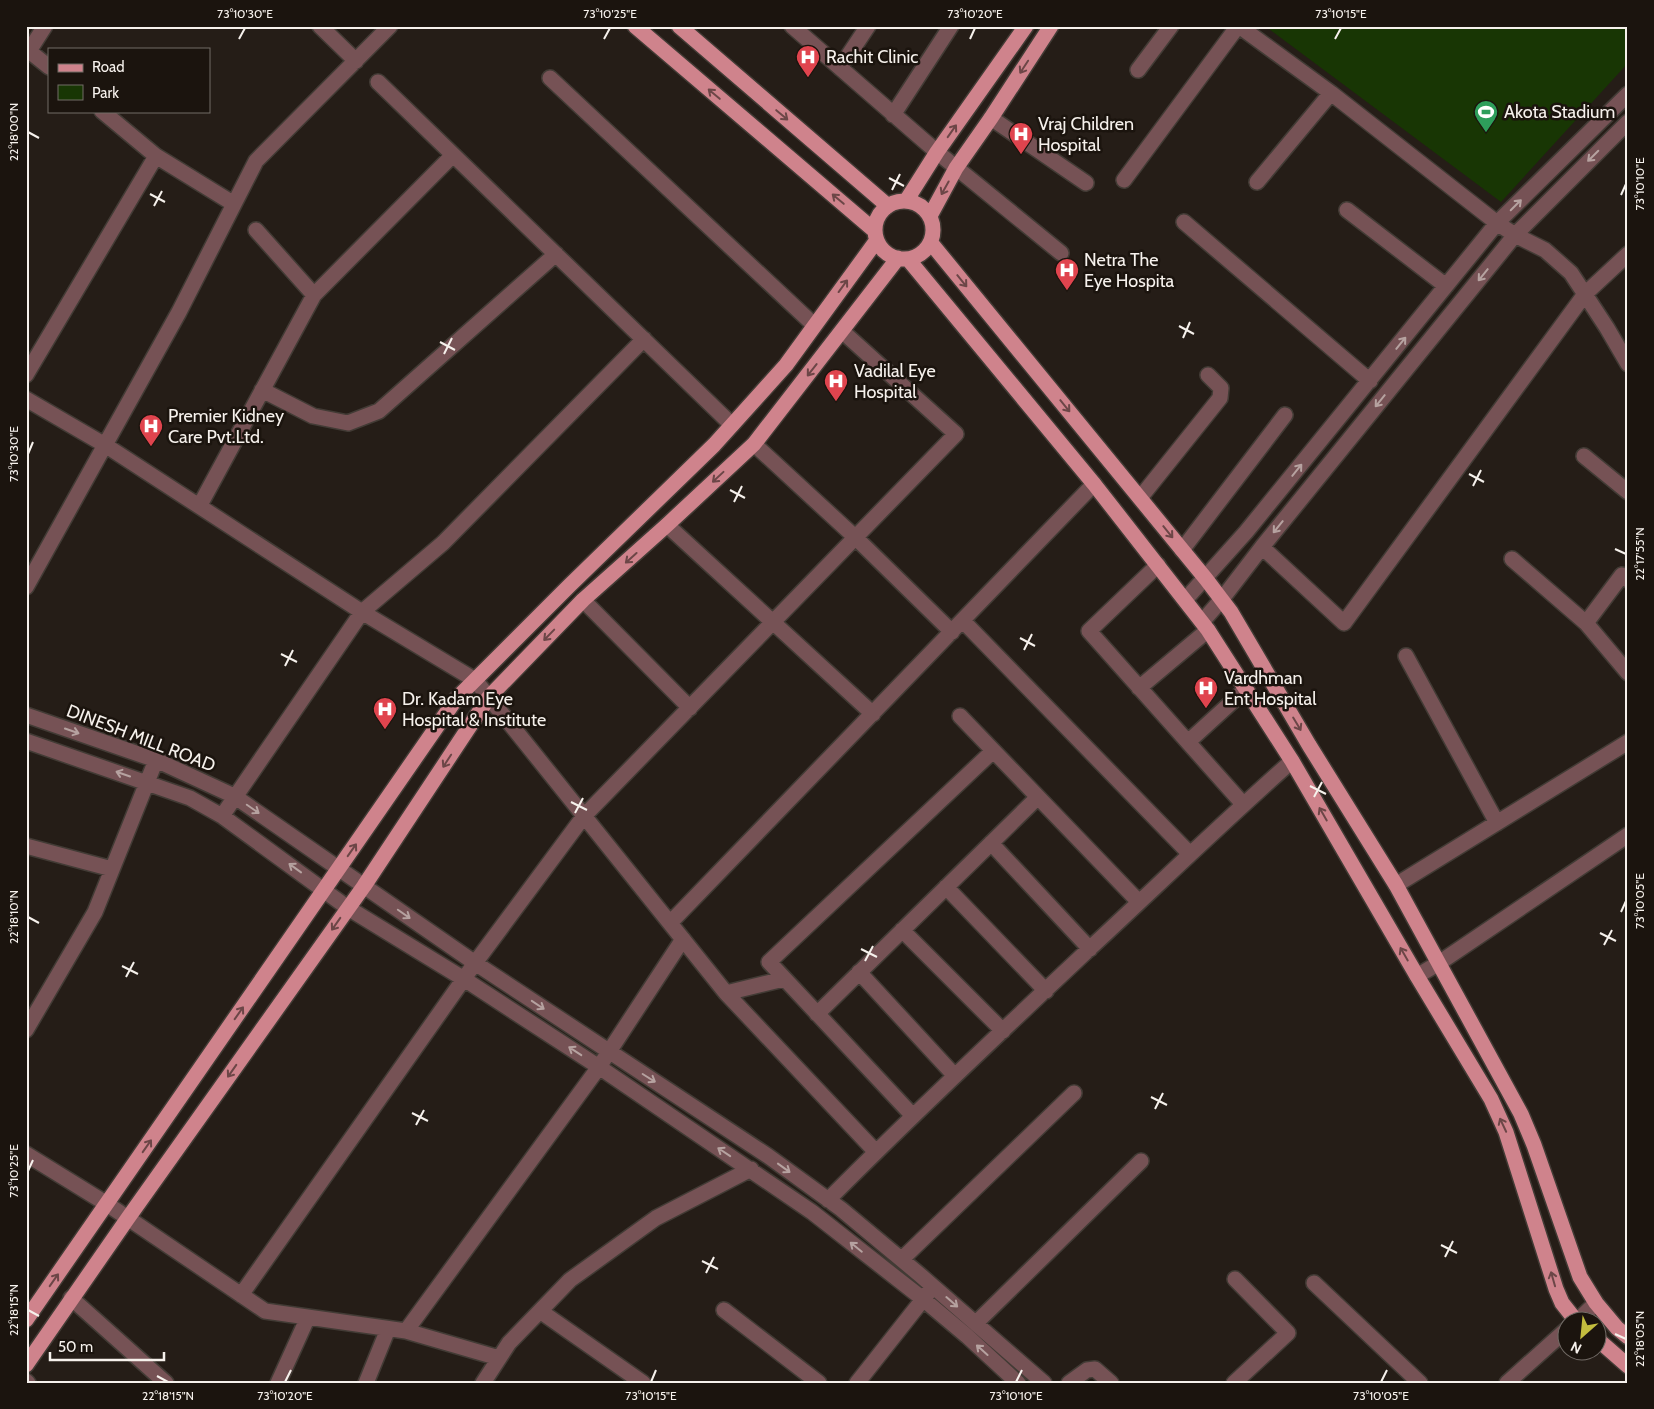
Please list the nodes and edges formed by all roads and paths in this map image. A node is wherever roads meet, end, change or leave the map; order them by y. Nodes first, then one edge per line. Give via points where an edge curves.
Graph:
1 (45, 26) edge
2 (390, 26) edge
3 (635, 26) edge
4 (679, 26) edge
5 (868, 26) edge
6 (951, 26) edge
7 (1026, 26) edge
8 (1051, 26) edge
9 (1170, 26) edge
10 (1238, 26) edge
11 (322, 27) edge
12 (798, 28) edge
13 (28, 50) edge
14 (356, 61) junction
15 (48, 66) edge
16 (840, 68) junction
17 (1138, 70) dead end
18 (550, 78) dead end
19 (378, 82) dead end
20 (1331, 93) junction
21 (1628, 94) edge
22 (103, 112) edge
23 (894, 115) junction
24 (991, 118) junction
25 (1628, 122) edge
26 (937, 152) junction
27 (453, 155) junction
28 (156, 156) junction
29 (956, 168) junction
30 (1124, 180) dead end
31 (1258, 182) dead end
32 (1086, 184) dead end
33 (906, 201) junction
34 (234, 204) junction
35 (888, 206) junction
36 (1346, 210) dead end
37 (930, 216) junction
38 (1184, 222) dead end
39 (1497, 223) junction
40 (256, 230) dead end
41 (876, 235) junction
42 (1515, 236) junction
43 (931, 243) junction
44 (1061, 253) dead end
45 (556, 254) junction
46 (1628, 254) edge
47 (903, 259) junction
48 (1446, 286) junction
49 (1585, 294) junction
50 (314, 295) junction
51 (814, 325) junction
52 (842, 331) junction
53 (644, 339) junction
54 (1628, 364) edge
55 (26, 375) edge
56 (1208, 375) dead end
57 (1370, 381) junction
58 (262, 390) junction
59 (26, 399) edge
60 (1285, 415) dead end
61 (732, 424) junction
62 (754, 444) junction
63 (105, 445) junction
64 (1584, 456) dead end
65 (1094, 484) junction
66 (1628, 492) edge
67 (1140, 498) junction
68 (200, 506) junction
69 (667, 525) junction
70 (856, 538) junction
71 (1262, 547) junction
72 (1182, 550) junction
73 (1512, 559) dead end
74 (1158, 565) junction
75 (1626, 574) edge
76 (1206, 579) junction
77 (26, 587) edge
78 (583, 600) junction
79 (1185, 600) junction
80 (1222, 600) junction
81 (362, 612) junction
82 (774, 622) junction
83 (1586, 624) junction
84 (1205, 626) junction
85 (958, 627) junction
86 (1406, 656) dead end
87 (1628, 673) edge
88 (475, 680) junction
89 (1139, 688) junction
90 (1246, 689) junction
91 (489, 697) junction
92 (690, 708) junction
93 (873, 714) junction
94 (26, 715) edge
95 (960, 716) dead end
96 (26, 741) edge
97 (1188, 742) junction
98 (1628, 742) edge
99 (993, 750) junction
100 (156, 760) junction
101 (1292, 761) junction
102 (147, 782) junction
103 (234, 796) junction
104 (1038, 797) junction
105 (1243, 804) junction
106 (222, 816) junction
107 (584, 816) junction
108 (1497, 823) junction
109 (1628, 835) edge
110 (991, 843) junction
111 (26, 846) edge
112 (1190, 854) junction
113 (112, 869) junction
114 (338, 869) junction
115 (1396, 885) junction
116 (364, 886) junction
117 (946, 887) junction
118 (324, 890) junction
119 (1139, 902) junction
120 (348, 908) junction
121 (670, 923) junction
122 (902, 930) junction
123 (683, 939) junction
124 (1090, 950) junction
125 (475, 963) junction
126 (1439, 963) junction
127 (859, 972) junction
128 (1417, 976) junction
129 (784, 978) junction
130 (464, 979) junction
131 (1046, 991) junction
132 (726, 993) junction
133 (817, 1014) junction
134 (26, 1030) edge
135 (1003, 1031) junction
136 (608, 1052) junction
137 (599, 1067) junction
138 (955, 1076) junction
139 (1074, 1094) dead end
140 (913, 1116) junction
141 (876, 1152) junction
142 (26, 1154) edge
143 (1141, 1161) dead end
144 (751, 1169) junction
145 (828, 1200) junction
146 (107, 1204) junction
147 (128, 1218) junction
148 (902, 1259) junction
149 (1235, 1279) dead end
150 (1314, 1284) dead end
151 (934, 1286) junction
152 (241, 1294) junction
153 (71, 1298) junction
154 (923, 1299) junction
155 (1596, 1303) junction
156 (540, 1310) junction
157 (724, 1310) dead end
158 (1569, 1312) edge
159 (1586, 1312) edge
160 (308, 1317) junction
161 (26, 1320) edge
162 (976, 1323) junction
163 (388, 1329) junction
164 (406, 1332) junction
165 (1628, 1337) edge
166 (1556, 1339) edge
167 (1606, 1347) edge
168 (499, 1358) junction
169 (26, 1366) edge
170 (1628, 1366) edge
171 (1029, 1369) junction
172 (166, 1383) edge
173 (278, 1383) edge
174 (366, 1383) edge
175 (483, 1383) edge
176 (642, 1383) edge
177 (819, 1383) edge
178 (857, 1383) edge
179 (1017, 1383) edge
180 (1044, 1383) edge
181 (1069, 1383) edge
182 (1111, 1383) edge
183 (1234, 1383) edge
184 (1420, 1383) edge
185 (1507, 1383) edge

1 - 13 street
2 - 14 street
41 -> 3 main road
4 -> 35 main road
5 - 16 street
6 - 23 street
26 -> 7 main road
8 -> 24 main road
9 - 17 street
10 - 20 street
10 - 30 street
11 - 14 street
12 - 16 street
13 - 15 street
14 - 34 street via 256,161
16 - 23 street
18 - 51 street
19 - 27 street
20 - 31 street
20 - 39 street
39 -> 21 street
22 - 28 street
23 - 26 street
24 - 29 main road
24 - 32 street
25 -> 42 street
26 - 29 street
26 - 33 main road
27 - 45 street
27 - 50 street
28 - 34 street
28 - 55 street
29 -> 37 main road
29 - 44 street
33 - 35 main road
33 - 37 main road via 916,203
34 - 63 street
35 - 41 main road via 877,221
36 - 48 street
37 - 43 main road via 933,224
38 - 57 street
39 - 42 street
39 - 48 street
40 - 50 street
41 - 47 main road via 889,255
51 -> 41 main road
42 - 49 street via 1545,250 1571,273
42 -> 71 street
43 - 47 main road via 917,256
43 -> 67 main road
45 - 53 street
45 - 58 street via 379,411 348,423 313,416
46 - 49 street
47 - 52 main road
47 - 65 main road
57 -> 48 street
49 - 54 street
49 - 71 street via 1344,623
50 - 58 street
51 - 61 main road via 786,365
52 -> 62 main road
52 - 70 street via 956,434
53 - 61 street
53 - 81 street via 443,543
56 - 67 street via 1221,388 1220,398
76 -> 57 street
58 - 68 street
59 - 63 street
60 - 72 street
61 - 88 main road
62 -> 69 main road
62 - 70 street
63 - 68 street
63 - 77 street
64 - 66 street
65 - 74 main road
65 - 85 street
67 -> 72 main road
68 - 81 street
69 -> 78 main road
69 - 82 street
70 - 82 street
70 - 85 street
71 - 80 street
72 - 76 main road
73 - 83 street
74 - 79 main road
74 - 89 street via 1088,632
75 - 83 street
76 - 79 street
76 - 80 main road
78 -> 91 main road
78 - 92 street
79 - 84 main road
80 - 84 street
80 -> 115 main road
81 - 88 street
81 - 103 street
82 - 92 street
82 - 93 street
83 - 87 street
84 - 89 street
84 - 90 main road
85 - 93 street
85 - 112 street
86 - 108 street
88 - 91 street
114 -> 88 main road via 456,699
89 - 97 street
90 - 97 street
90 - 101 main road
91 - 107 street
91 -> 116 main road
92 - 107 street
93 - 121 street
94 -> 100 street, DINESH MILL ROAD
95 - 99 street
102 -> 96 street
97 - 105 street
98 - 108 street
99 - 104 street
99 - 129 street via 769,962
100 - 102 street
100 - 103 street, DINESH MILL ROAD
101 - 105 street
128 -> 101 main road
102 - 106 street via 190,798
102 - 113 street
103 - 106 street
103 -> 114 street, DINESH MILL ROAD
104 - 110 street
104 - 119 street
105 - 112 street
118 -> 106 street
107 - 121 street
107 - 125 street
108 - 115 street
109 - 126 street
110 - 117 street
110 - 124 street
111 - 113 street
112 - 119 street
113 - 134 street via 95,912
114 - 116 street, DINESH MILL ROAD
114 - 118 main road
115 - 126 main road
116 - 120 main road
116 -> 125 street, DINESH MILL ROAD
117 - 122 street
117 - 131 street
118 - 120 street
146 -> 118 main road
119 - 124 street
120 - 130 street
120 -> 147 main road
121 - 123 street
122 - 127 street
122 - 135 street
123 - 132 street
123 - 136 street
124 - 131 street
125 - 130 street
125 -> 136 street, DINESH MILL ROAD
126 - 128 street
126 - 155 main road via 1520,1114 1580,1277
127 - 133 street
127 - 138 street
158 -> 128 main road via 1556,1289 1503,1124
129 - 132 street
129 - 133 street
137 -> 130 street
130 - 152 street
131 - 135 street
132 - 141 street
133 - 140 street
135 - 138 street
136 - 137 street
136 -> 145 street, DINESH MILL ROAD via 768,1156
144 -> 137 street
137 - 164 street
138 - 140 street
139 - 148 street
140 - 141 street
141 - 145 street
142 - 146 street
143 - 162 street
154 -> 144 street
144 - 156 street via 656,1218 570,1280
145 - 148 street, DINESH MILL ROAD
146 - 147 street
161 -> 146 main road
147 - 152 street
147 - 153 main road
148 - 151 street, DINESH MILL ROAD
149 - 183 street via 1288,1333
150 - 184 street
151 - 154 street
151 -> 162 street, DINESH MILL ROAD
152 - 160 street via 265,1311
153 - 169 main road
153 - 172 street
154 - 178 street
179 -> 154 street
155 - 159 street
155 - 165 main road
156 - 168 street
156 - 176 street
157 - 177 street
160 - 163 street
160 - 173 street
162 - 171 street, DINESH MILL ROAD
163 - 164 street
163 - 174 street
164 - 168 street
166 - 185 street
167 - 170 main road
168 - 175 street
171 - 179 street
171 - 180 street, DINESH MILL ROAD
181 - 182 street via 1086,1370 1095,1369

